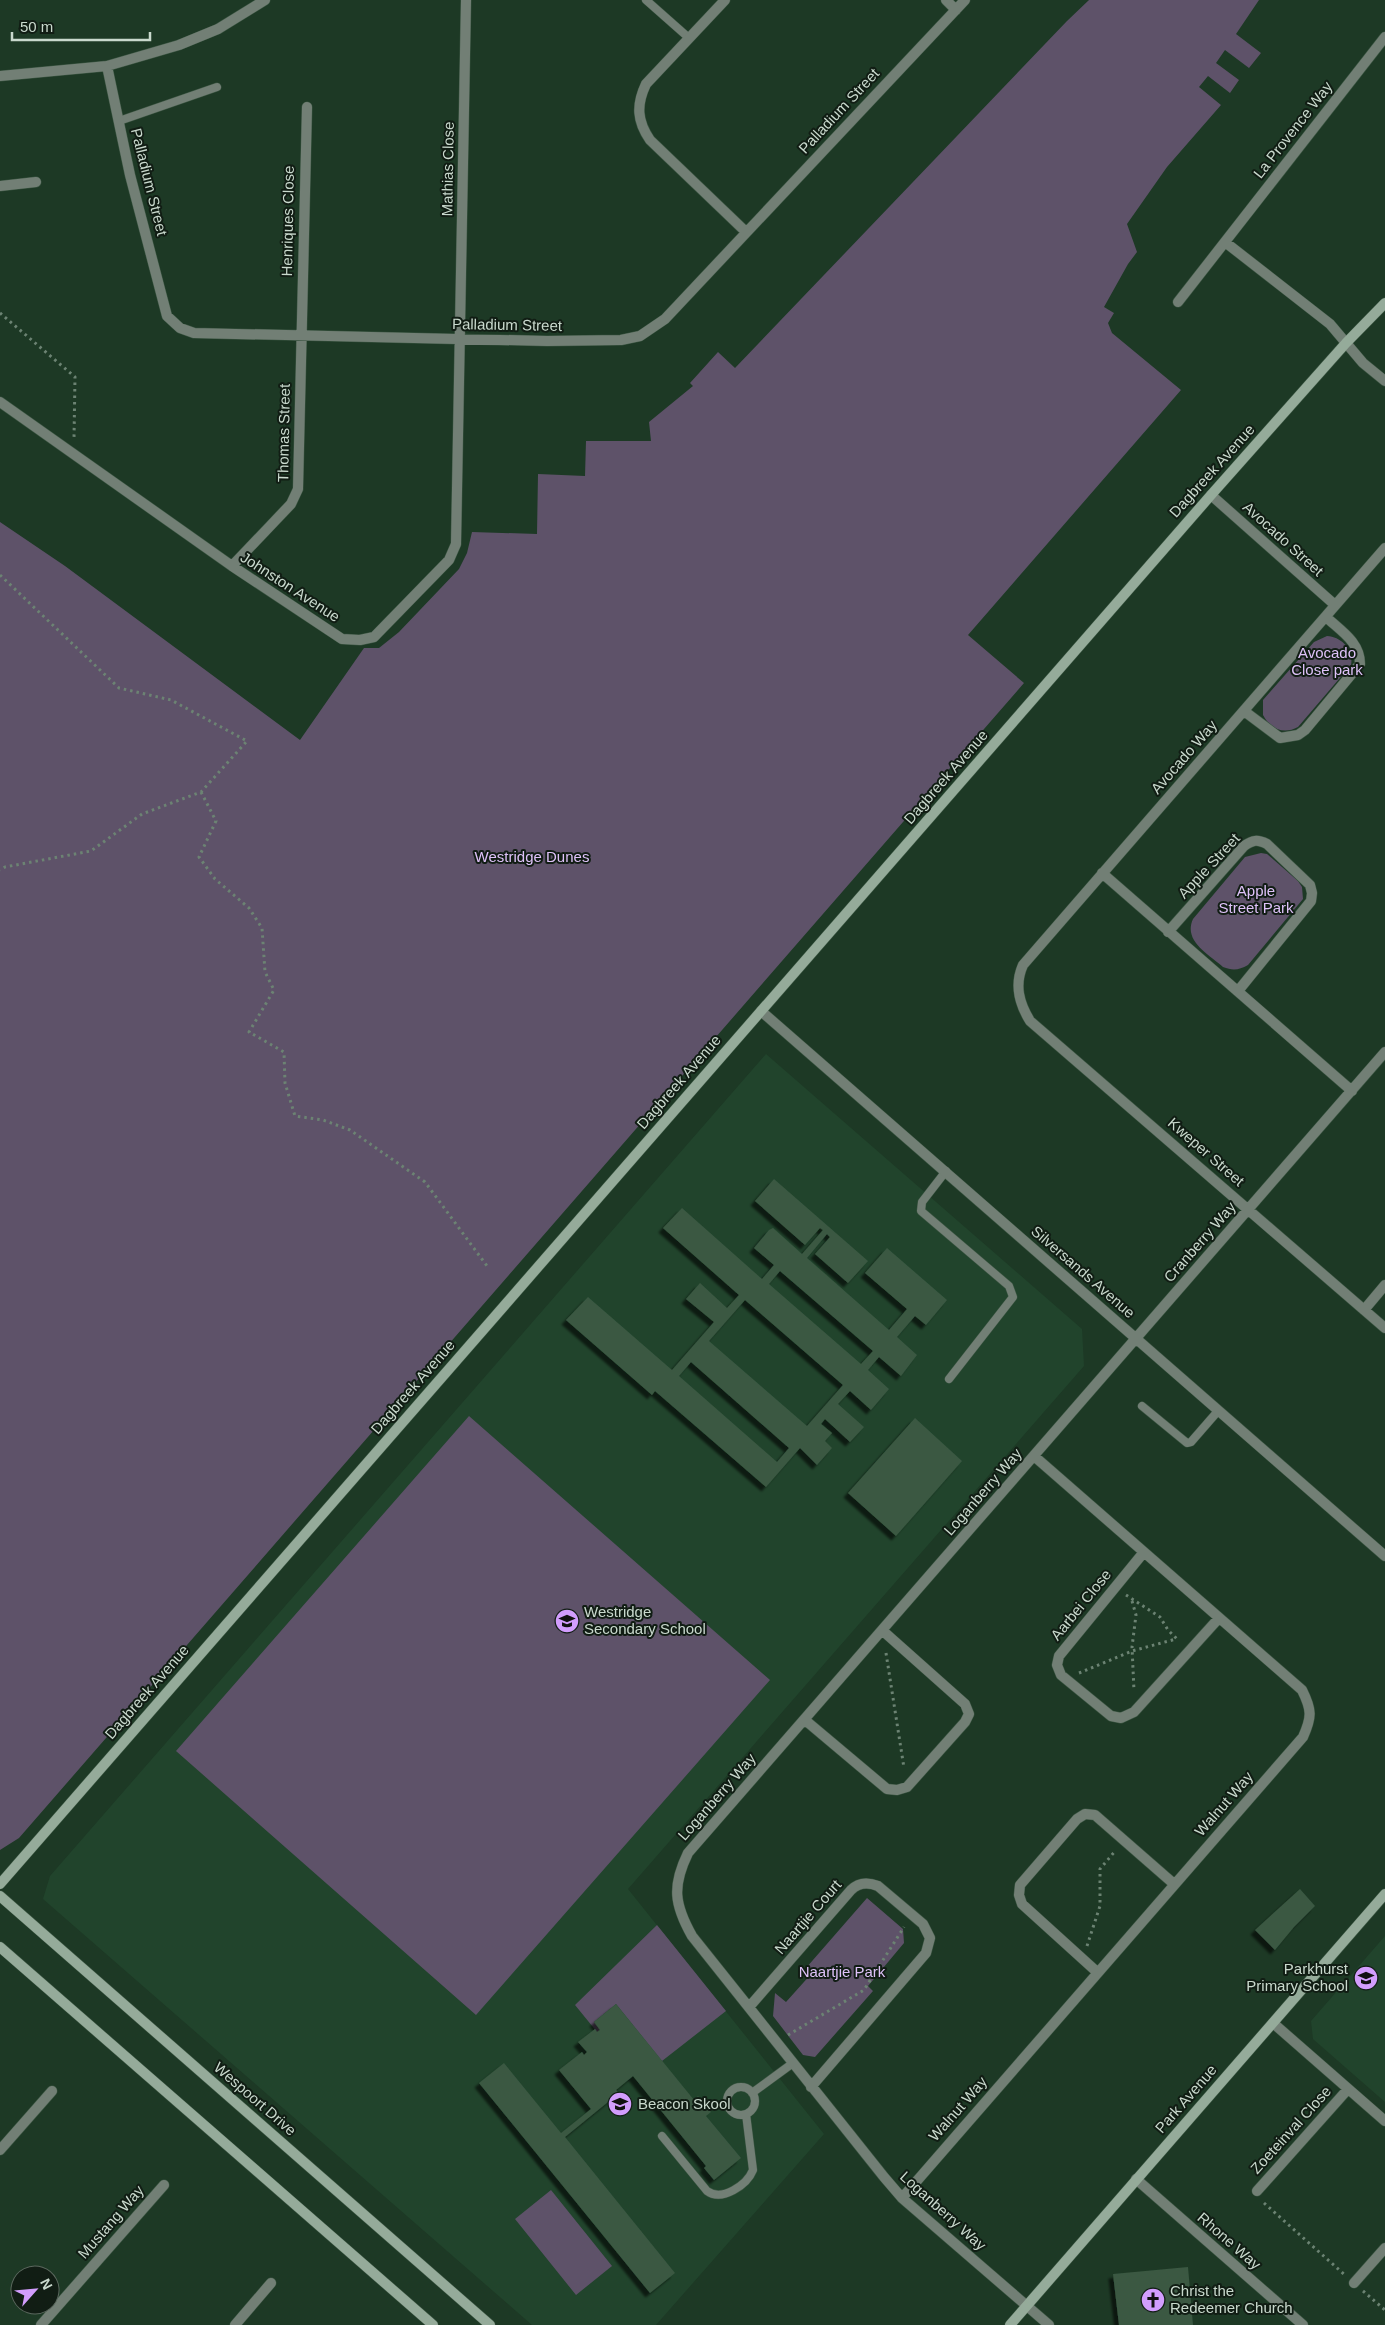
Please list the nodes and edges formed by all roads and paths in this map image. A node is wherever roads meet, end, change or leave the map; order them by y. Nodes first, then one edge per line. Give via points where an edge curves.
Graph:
1 (265, 0) edge
2 (466, 0) edge
3 (646, 0) edge
4 (725, 0) edge
5 (946, 0) edge
6 (965, 0) edge
7 (956, 10) junction
8 (1385, 37) edge
9 (689, 38) junction
10 (107, 66) junction
11 (0, 76) edge
12 (217, 87) dead end
13 (307, 107) dead end
14 (119, 121) junction
15 (36, 182) dead end
16 (0, 186) edge
17 (746, 232) junction
18 (1225, 242) junction
19 (1178, 302) dead end
20 (1385, 303) edge
21 (0, 313) edge
22 (301, 336) junction
23 (460, 339) junction
24 (1346, 342) junction
25 (1385, 381) edge
26 (0, 402) edge
27 (74, 454) junction
28 (1211, 495) junction
29 (1385, 548) edge
30 (232, 566) junction
31 (0, 575) edge
32 (1335, 605) junction
33 (1326, 617) junction
34 (1244, 711) junction
35 (201, 792) junction
36 (0, 870) edge
37 (1102, 873) junction
38 (1168, 932) junction
39 (1018, 991) joint
40 (1238, 991) junction
41 (761, 1011) junction
42 (1385, 1052) edge
43 (1352, 1090) junction
44 (946, 1171) junction
45 (1249, 1209) junction
46 (488, 1266) dead end
47 (1385, 1285) edge
48 (1364, 1310) junction
49 (1385, 1328) edge
50 (1135, 1339) junction
51 (949, 1379) dead end
52 (1142, 1406) dead end
53 (1218, 1411) junction
54 (1034, 1456) junction
55 (1144, 1552) junction
56 (1385, 1556) edge
57 (1116, 1587) junction
58 (1132, 1601) junction
59 (1219, 1618) junction
60 (883, 1631) junction
61 (1176, 1639) junction
62 (1132, 1651) junction
63 (1189, 1652) junction
64 (1061, 1675) junction
65 (1134, 1712) junction
66 (805, 1720) junction
67 (907, 1786) junction
68 (1125, 1840) junction
69 (0, 1884) edge
70 (1174, 1884) junction
71 (1385, 1894) edge
72 (0, 1896) edge
73 (923, 1924) junction
74 (0, 1947) edge
75 (1080, 1957) junction
76 (1097, 1972) junction
77 (750, 2006) junction
78 (1273, 2022) junction
79 (782, 2030) dead end
80 (793, 2063) junction
81 (811, 2087) junction
82 (1348, 2089) junction
83 (52, 2091) dead end
84 (752, 2093) junction
85 (746, 2114) junction
86 (1385, 2121) edge
87 (662, 2136) dead end
88 (0, 2150) edge
89 (1136, 2179) junction
90 (164, 2185) dead end
91 (1256, 2191) joint
92 (902, 2198) junction
93 (1385, 2248) edge
94 (1354, 2282) junction
95 (271, 2283) dead end
96 (1027, 2306) junction
97 (1385, 2310) edge
98 (41, 2325) edge
99 (235, 2325) edge
100 (433, 2325) edge
101 (490, 2325) edge
102 (1010, 2325) edge
103 (1049, 2325) edge
104 (1303, 2325) edge

1 - 10 street via 195,39
2 - 23 street, Mathias Close
3 - 9 lane
4 - 9 street
5 - 7 street
6 - 7 street, Palladium Street
7 - 17 street, Palladium Street
8 - 18 street, La Provence Way
9 - 17 street via 646,84 639,99 643,130
10 - 11 street
10 - 14 street, Palladium Street
12 - 14 lane
13 - 22 street, Henriques Close
14 - 22 street, Palladium Street via 167,316 180,328 194,333
15 - 16 street
17 - 23 street, Palladium Street via 665,319 640,336 621,340
18 - 19 street, La Provence Way
18 - 24 street via 1330,324
20 - 24 street, Dagbreek Avenue
21 - 27 path via 75,377
22 - 23 street, Palladium Street
22 - 30 street, Thomas Street via 296,497
23 - 30 street, Johnston Avenue via 456,544 449,560 374,637 342,639
24 - 25 street via 1363,363
24 - 28 street, Dagbreek Avenue
26 - 27 street, Johnston Avenue
27 - 30 street, Johnston Avenue
28 - 32 street, Avocado Street
28 - 41 street, Dagbreek Avenue
29 - 32 street, Avocado Way
31 - 35 path via 119,688 171,700 247,741
32 - 33 street, Avocado Way
33 - 34 street, Avocado Way
33 - 34 street via 1355,644 1360,664 1305,730 1298,736 1280,738
34 - 37 street, Avocado Way
35 - 36 path via 142,814 90,851
35 - 46 path via 216,821 199,856 214,879 249,908 262,928 265,972 274,990 249,1032 284,1052 285,1083 295,1116 323,1120 350,1130 425,1182
37 - 38 street
37 - 39 street, Avocado Way via 1023,965
38 - 40 street
38 - 40 street, Apple Street via 1244,846 1253,840 1267,844 1310,885 1311,902
39 - 45 street, Kweper Street via 1030,1021
40 - 43 street
41 - 44 street, Silversands Avenue
41 - 69 street, Dagbreek Avenue
42 - 43 street, Cranberry Way
43 - 45 street, Cranberry Way
44 - 50 street, Silversands Avenue
44 - 51 lane via 922,1202 921,1211 1009,1286 1013,1297
45 - 48 street, Kweper Street
45 - 50 street, Cranberry Way
47 - 48 street
48 - 49 street, Kweper Street
50 - 53 street, Silversands Avenue
50 - 54 street, Loganberry Way
52 - 53 lane via 1184,1443 1191,1442
53 - 56 street, Silversands Avenue
54 - 55 street, Walnut Way
54 - 60 street, Loganberry Way
55 - 57 street, Aarbei Close
55 - 59 street, Walnut Way
57 - 58 path
57 - 64 street, Aarbei Close via 1059,1656 1057,1665
58 - 61 path via 1160,1618
58 - 62 path via 1136,1615
59 - 63 street
59 - 70 street, Walnut Way via 1302,1690 1309,1704 1311,1719 1303,1737
60 - 66 street, Loganberry Way
60 - 67 path
60 - 67 street via 965,1704 969,1714
61 - 62 path
61 - 63 path
62 - 64 path via 1074,1675
62 - 65 path
63 - 65 street
64 - 65 street via 1111,1716 1120,1718
66 - 67 street via 887,1789
66 - 77 street, Loganberry Way via 688,1853 679,1872 676,1891 681,1917 692,1936
68 - 70 street
68 - 75 path via 1100,1869 1100,1906 1091,1940
68 - 75 street via 1095,1815 1085,1814 1077,1819 1020,1885 1022,1904
70 - 76 street, Walnut Way
71 - 78 street, Park Avenue
72 - 101 street, Wespoort Drive
73 - 77 street, Naartjie Court via 878,1886 859,1884
73 - 79 path via 906,1924 864,1990 790,2036
73 - 81 street via 930,1938 926,1953
74 - 100 street
75 - 76 street
76 - 92 street, Walnut Way
77 - 80 street, Loganberry Way
78 - 82 street
78 - 89 street, Park Avenue
80 - 81 street, Loganberry Way
80 - 84 lane
81 - 92 street, Loganberry Way
82 - 86 street
82 - 91 street, Zoeteinval Close
83 - 88 street
84 - 85 lane via 754,2106
84 - 85 lane via 743,2087 728,2096 729,2108 740,2115
85 - 87 lane via 753,2170 727,2194 716,2196 706,2191
89 - 96 street, Park Avenue
89 - 104 street, Rhone Way
90 - 98 street, Mustang Way
91 - 94 path via 1255,2195
92 - 96 street, Loganberry Way
93 - 94 street
94 - 97 path
95 - 99 street
96 - 102 street, Park Avenue
96 - 103 street, Loganberry Way

